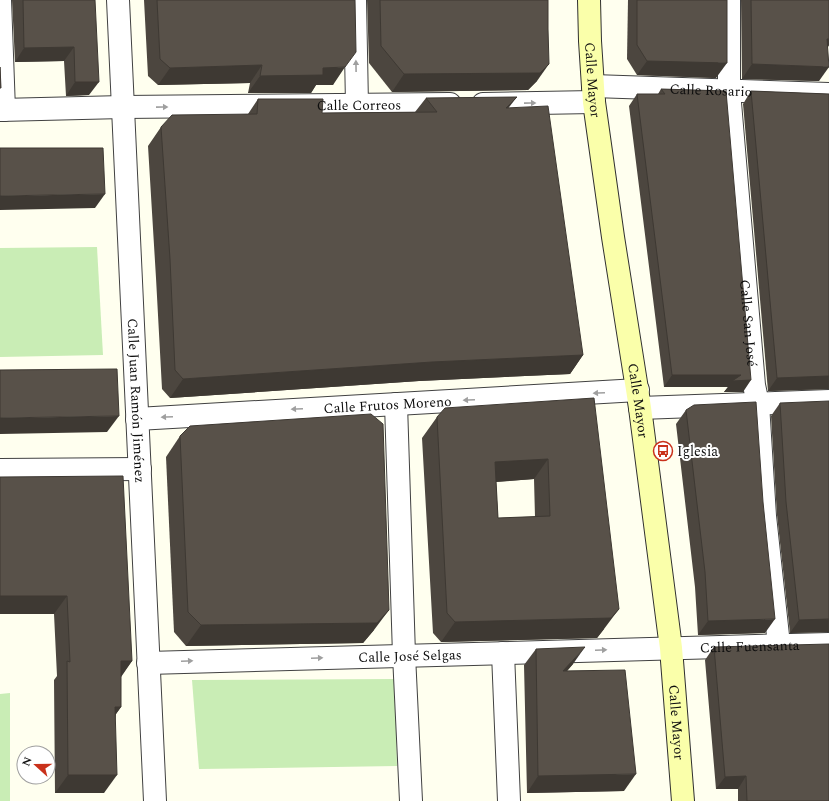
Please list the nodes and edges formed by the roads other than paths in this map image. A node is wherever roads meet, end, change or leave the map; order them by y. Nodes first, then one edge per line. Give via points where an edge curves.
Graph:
1 (0, 0) edge
2 (118, 0) edge
3 (355, 0) edge
4 (589, 0) edge
5 (728, 0) edge
6 (729, 91) junction
7 (594, 94) junction
8 (829, 94) edge
9 (357, 105) junction
10 (123, 107) junction
11 (2, 110) edge
12 (639, 399) junction
13 (829, 401) edge
14 (396, 404) junction
15 (758, 404) junction
16 (137, 418) junction
17 (140, 469) junction
18 (0, 470) edge
19 (829, 644) edge
20 (779, 645) junction
21 (671, 648) junction
22 (504, 653) junction
23 (404, 656) junction
24 (148, 662) junction
25 (155, 801) edge
26 (411, 801) edge
27 (509, 801) edge
28 (683, 801) edge

1 - 11 street
2 - 10 street, Calle Juan Ramón Jiménez
9 -> 3 street
4 - 7 main road, Calle Mayor
5 - 6 street, Calle San José
6 - 7 street, Calle Rosario
6 - 8 street, Calle Rosario
6 - 15 street, Calle San José via 754,385
9 -> 7 street, Calle Correos
7 - 12 main road, Calle Mayor via 613,237
10 -> 9 street, Calle Correos
10 - 11 street, Calle Correos
10 - 16 street, Calle Juan Ramón Jiménez
12 -> 14 street, Calle Frutos Moreno
12 - 15 street, Calle Frutos Moreno
12 - 21 main road, Calle Mayor
13 - 15 street, Calle Frutos Moreno
14 -> 16 street, Calle Frutos Moreno
14 - 23 street
15 - 20 street, Calle San José via 765,516
16 - 17 street, Calle Juan Ramón Jiménez
17 - 18 street
17 - 24 street, Calle Juan Ramón Jiménez
19 - 20 street, Calle Fuensanta
20 - 21 street, Calle Fuensanta
22 -> 21 street, Calle José Selgas
21 - 28 main road, Calle Mayor
22 - 23 street, Calle José Selgas
22 - 27 street
24 -> 23 street, Calle José Selgas
23 - 26 street
24 - 25 street, Calle Juan Ramón Jiménez

